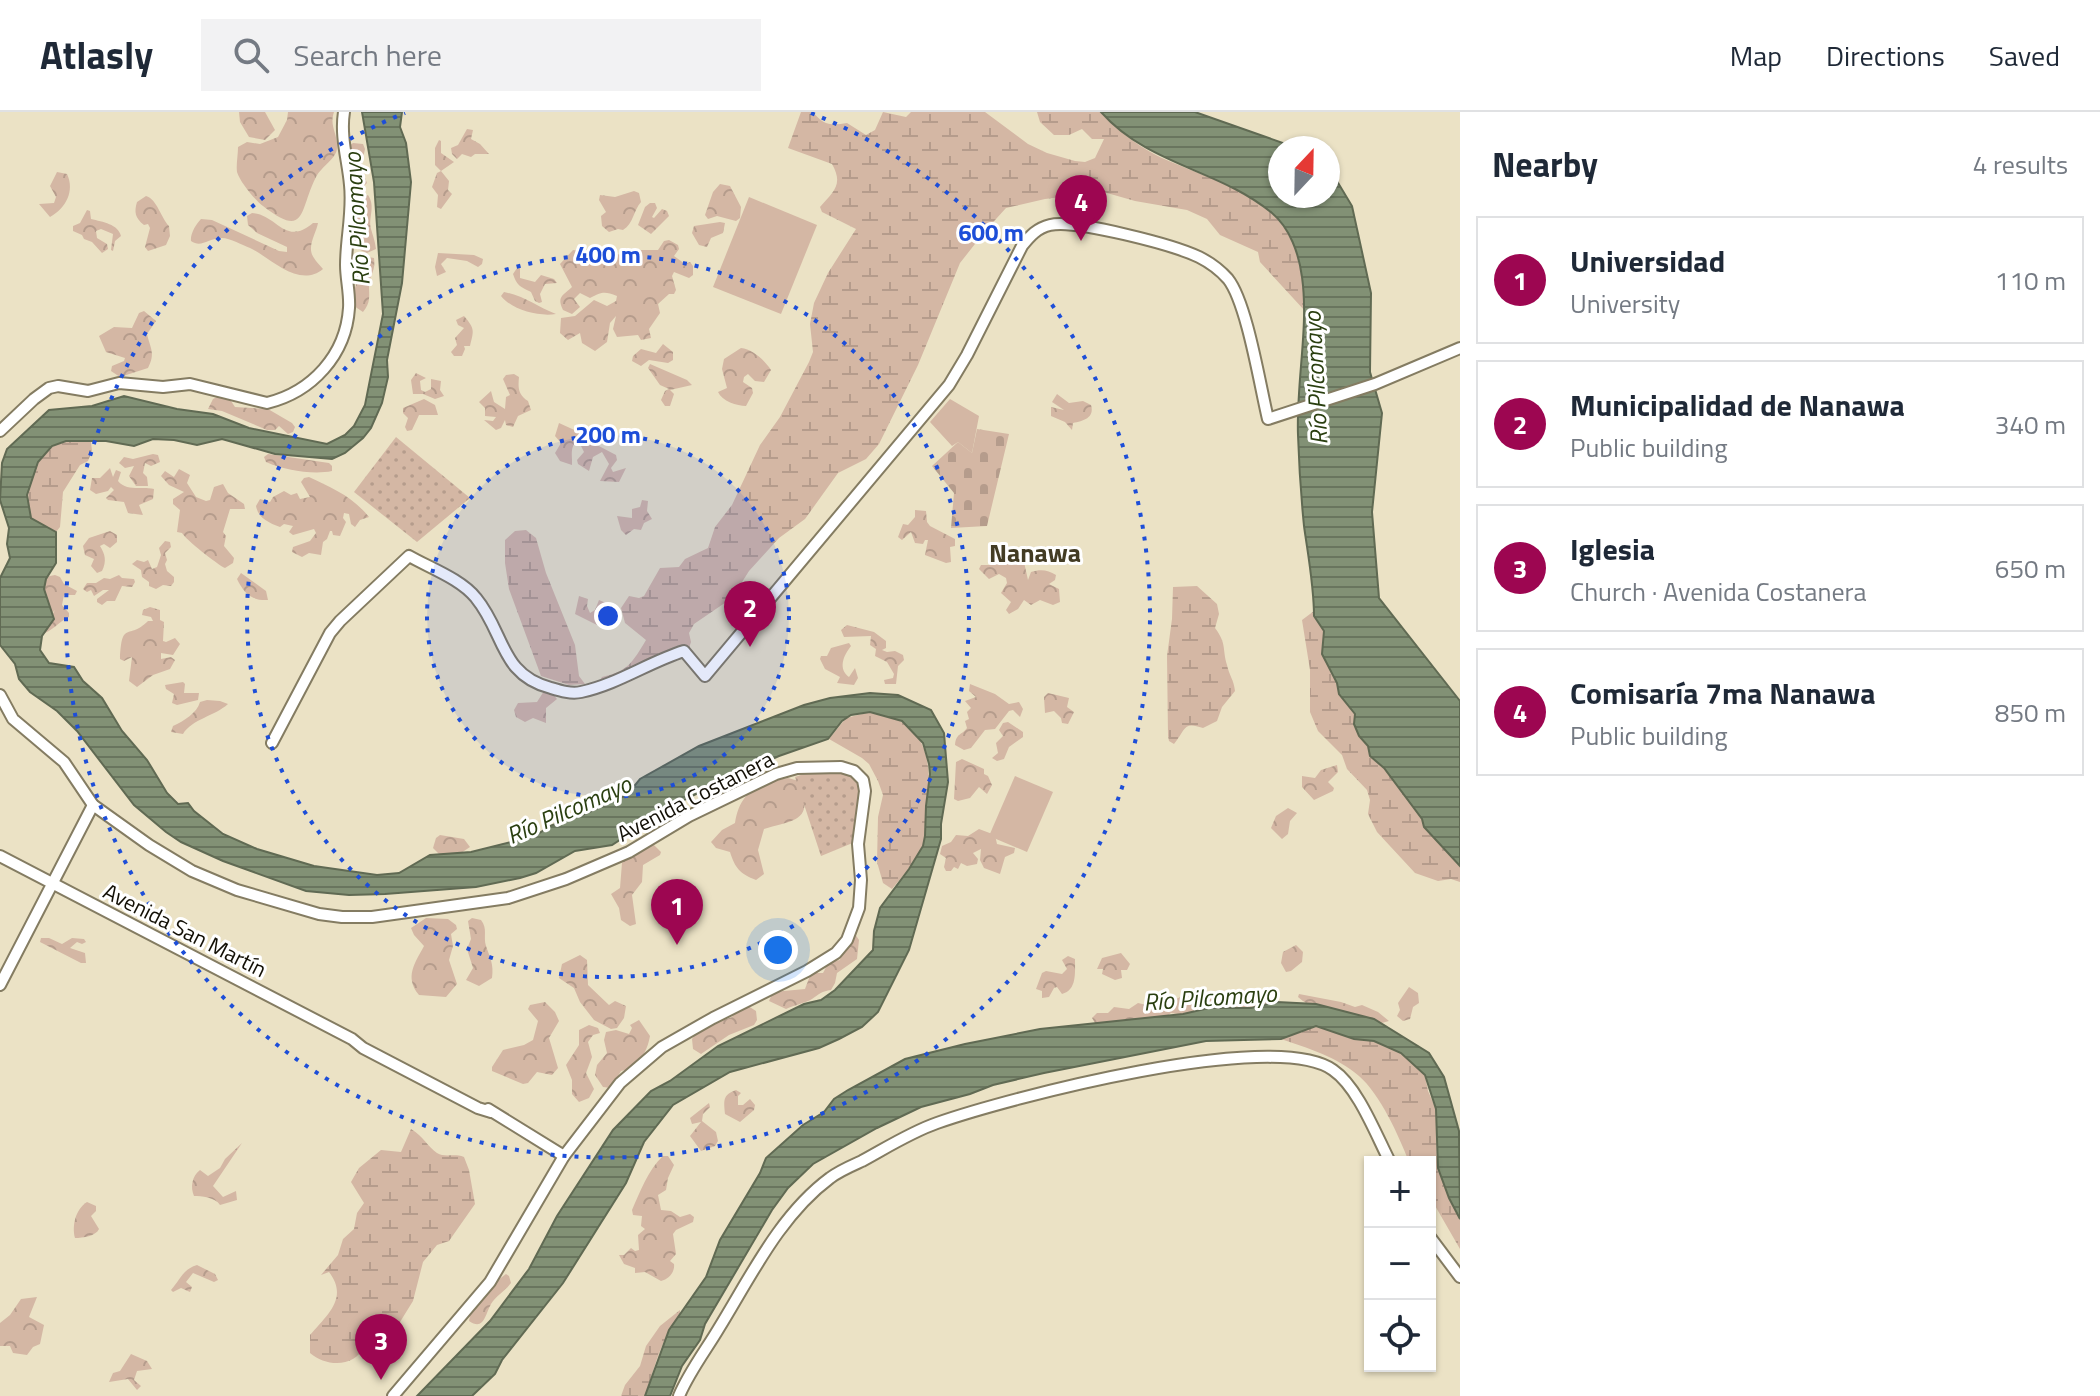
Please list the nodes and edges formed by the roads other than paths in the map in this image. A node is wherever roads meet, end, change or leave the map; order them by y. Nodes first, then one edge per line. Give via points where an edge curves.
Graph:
1 (344, 112) edge
2 (1460, 348) edge
3 (0, 431) edge
4 (0, 695) edge
5 (272, 743) dead end
6 (93, 805) junction
7 (0, 856) edge
8 (53, 883) junction
9 (0, 985) edge
10 (564, 1156) junction
11 (1387, 1156) edge
12 (1436, 1245) edge
13 (1460, 1277) edge
14 (393, 1396) edge
15 (679, 1396) edge

1 - 3 street via 351,190 349,307 335,355 315,380 267,403 190,384 119,383 88,391 58,386 34,399
2 - 5 street via 1375,384 1268,419 1235,290 1215,267 1186,252 1108,231 1051,224 1031,234 1022,246 949,385 705,676 684,651 580,692 539,685 516,669 475,596 409,556 330,633
4 - 6 street, Avenida Costanera via 13,719 64,762
6 - 8 street
6 - 10 street, Avenida Costanera via 179,863 237,890 319,914 372,917 508,898 629,852 776,774 820,766 854,771 865,791 858,844 861,880 847,940 807,971 662,1047 620,1083
7 - 8 street, Avenida San Martín
8 - 9 street
8 - 10 street, Avenida San Martín via 481,1103
10 - 14 street, Avenida Costanera via 490,1282
11 - 15 street via 1346,1082 1312,1060 1290,1056 1118,1075 935,1123 831,1176 812,1193 775,1236
12 - 13 street

